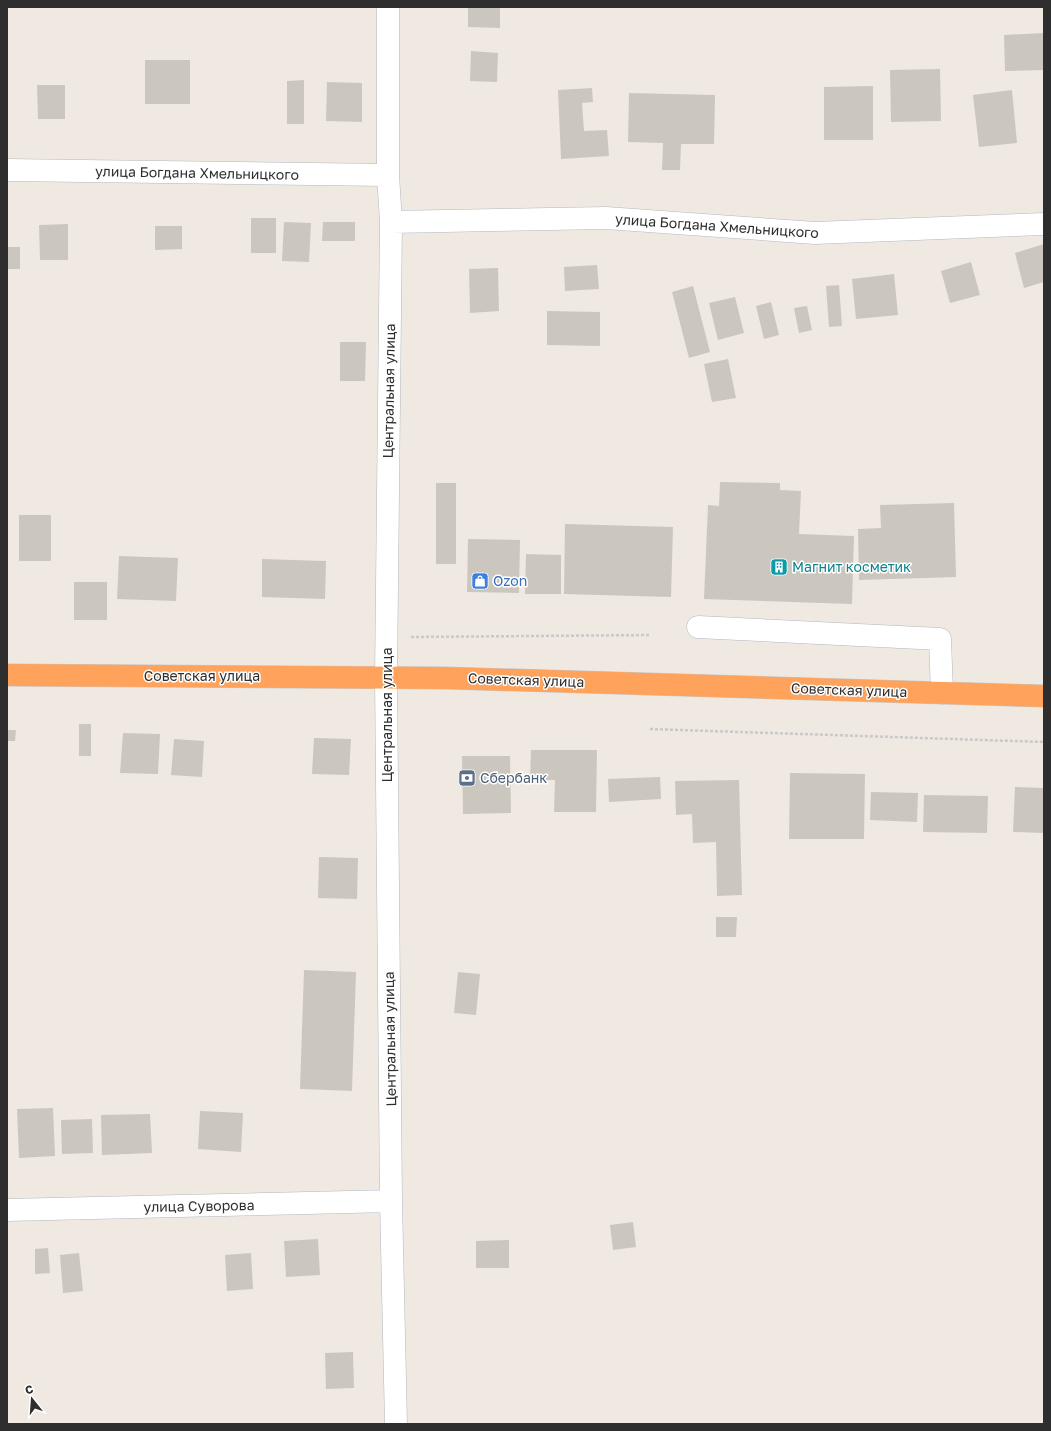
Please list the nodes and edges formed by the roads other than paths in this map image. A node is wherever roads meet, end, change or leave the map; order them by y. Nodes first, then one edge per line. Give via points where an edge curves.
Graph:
1 (388, 7) edge
2 (7, 170) edge
3 (388, 175) junction
4 (391, 222) junction
5 (1044, 224) edge
6 (698, 627) dead end
7 (7, 675) edge
8 (386, 677) junction
9 (942, 693) junction
10 (1044, 696) edge
11 (391, 1201) junction
12 (7, 1210) edge
13 (396, 1424) edge

1 - 3 street, Центральная улица
2 - 3 street, улица Богдана Хмельницкого
3 - 4 street, Центральная улица
4 - 5 street, улица Богдана Хмельницкого via 606,218 815,234
4 - 8 street, Центральная улица
6 - 9 street via 940,639
7 - 8 highway, Советская улица
8 - 9 highway, Советская улица
8 - 11 street, Центральная улица
9 - 10 highway, Советская улица
11 - 12 street, улица Суворова
11 - 13 street, Центральная улица

